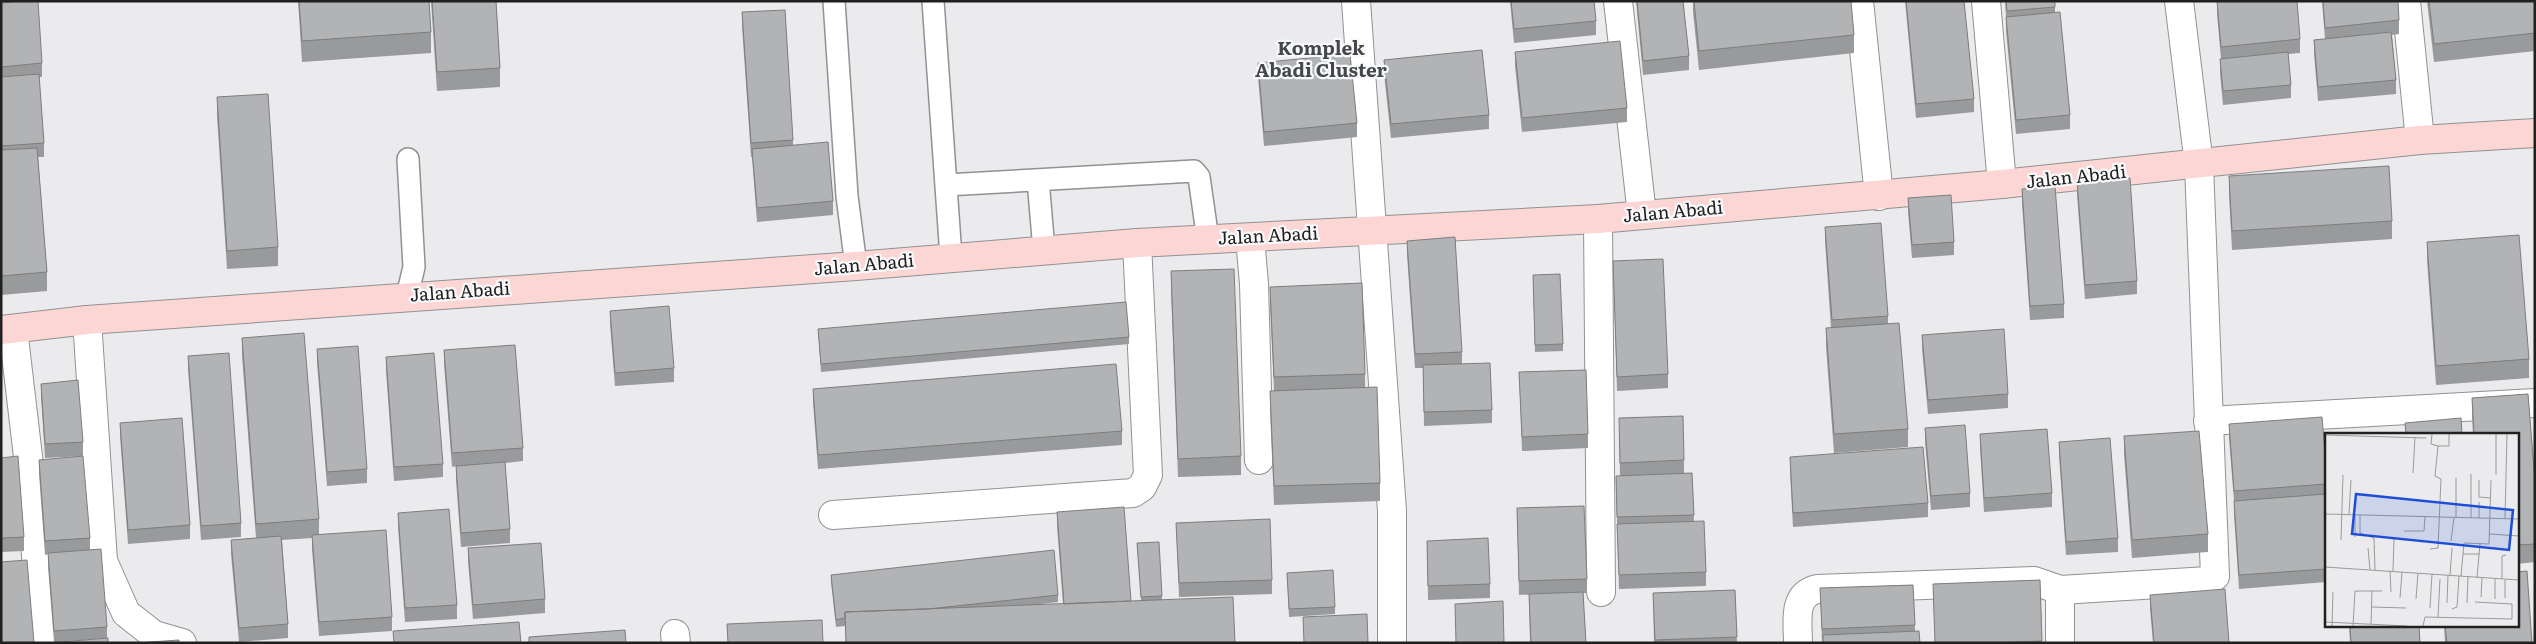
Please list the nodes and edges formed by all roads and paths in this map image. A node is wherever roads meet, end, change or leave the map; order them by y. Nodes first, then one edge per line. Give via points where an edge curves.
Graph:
1 (834, 1) edge
2 (933, 1) edge
3 (1356, 1) edge
4 (1618, 1) edge
5 (1859, 1) edge
6 (1986, 1) edge
7 (2179, 1) edge
8 (2406, 1) edge
9 (2535, 133) edge
10 (2420, 140) junction
11 (408, 159) dead end
12 (2199, 165) junction
13 (1038, 180) junction
14 (2002, 184) junction
15 (946, 185) junction
16 (1879, 196) junction
17 (1642, 215) junction
18 (1598, 218) junction
19 (1372, 230) junction
20 (1250, 238) junction
21 (1208, 240) junction
22 (1137, 243) junction
23 (1044, 250) junction
24 (951, 257) junction
25 (856, 266) junction
26 (407, 296) junction
27 (88, 320) junction
28 (7, 329) edge
29 (2535, 403) edge
30 (2208, 421) junction
31 (1259, 460) dead end
32 (834, 515) dead end
33 (2060, 590) junction
34 (1601, 592) dead end
35 (42, 643) edge
36 (182, 643) edge
37 (1392, 643) edge
38 (1798, 643) edge
39 (2060, 643) edge

1 - 25 lane via 847,196
2 - 15 lane
3 - 19 street
4 - 17 street
5 - 16 street
6 - 14 street
7 - 12 street
8 - 10 street
9 - 10 street, Jalan Abadi
10 - 12 street, Jalan Abadi
11 - 26 lane via 414,267
12 - 14 street, Jalan Abadi
12 - 30 street
13 - 15 lane
13 - 21 lane via 1194,172 1199,177
13 - 23 lane
14 - 16 street, Jalan Abadi
15 - 24 lane
16 - 17 street, Jalan Abadi
17 - 18 street, Jalan Abadi
18 - 19 street, Jalan Abadi
18 - 34 street
19 - 20 street, Jalan Abadi
19 - 37 street via 1392,511
20 - 21 street, Jalan Abadi
20 - 31 street
21 - 22 street, Jalan Abadi
22 - 23 street, Jalan Abadi
22 - 32 street via 1148,475 1142,487 1133,493
23 - 24 street, Jalan Abadi
24 - 25 street, Jalan Abadi
25 - 26 street, Jalan Abadi
26 - 27 street, Jalan Abadi
27 - 28 street, Jalan Abadi
27 - 36 street via 103,561 126,613 154,636
28 - 35 street via 31,482
29 - 30 street
30 - 33 street via 2215,573 2212,580
33 - 38 street via 2034,581 1817,589 1806,592 1800,601
33 - 39 street

